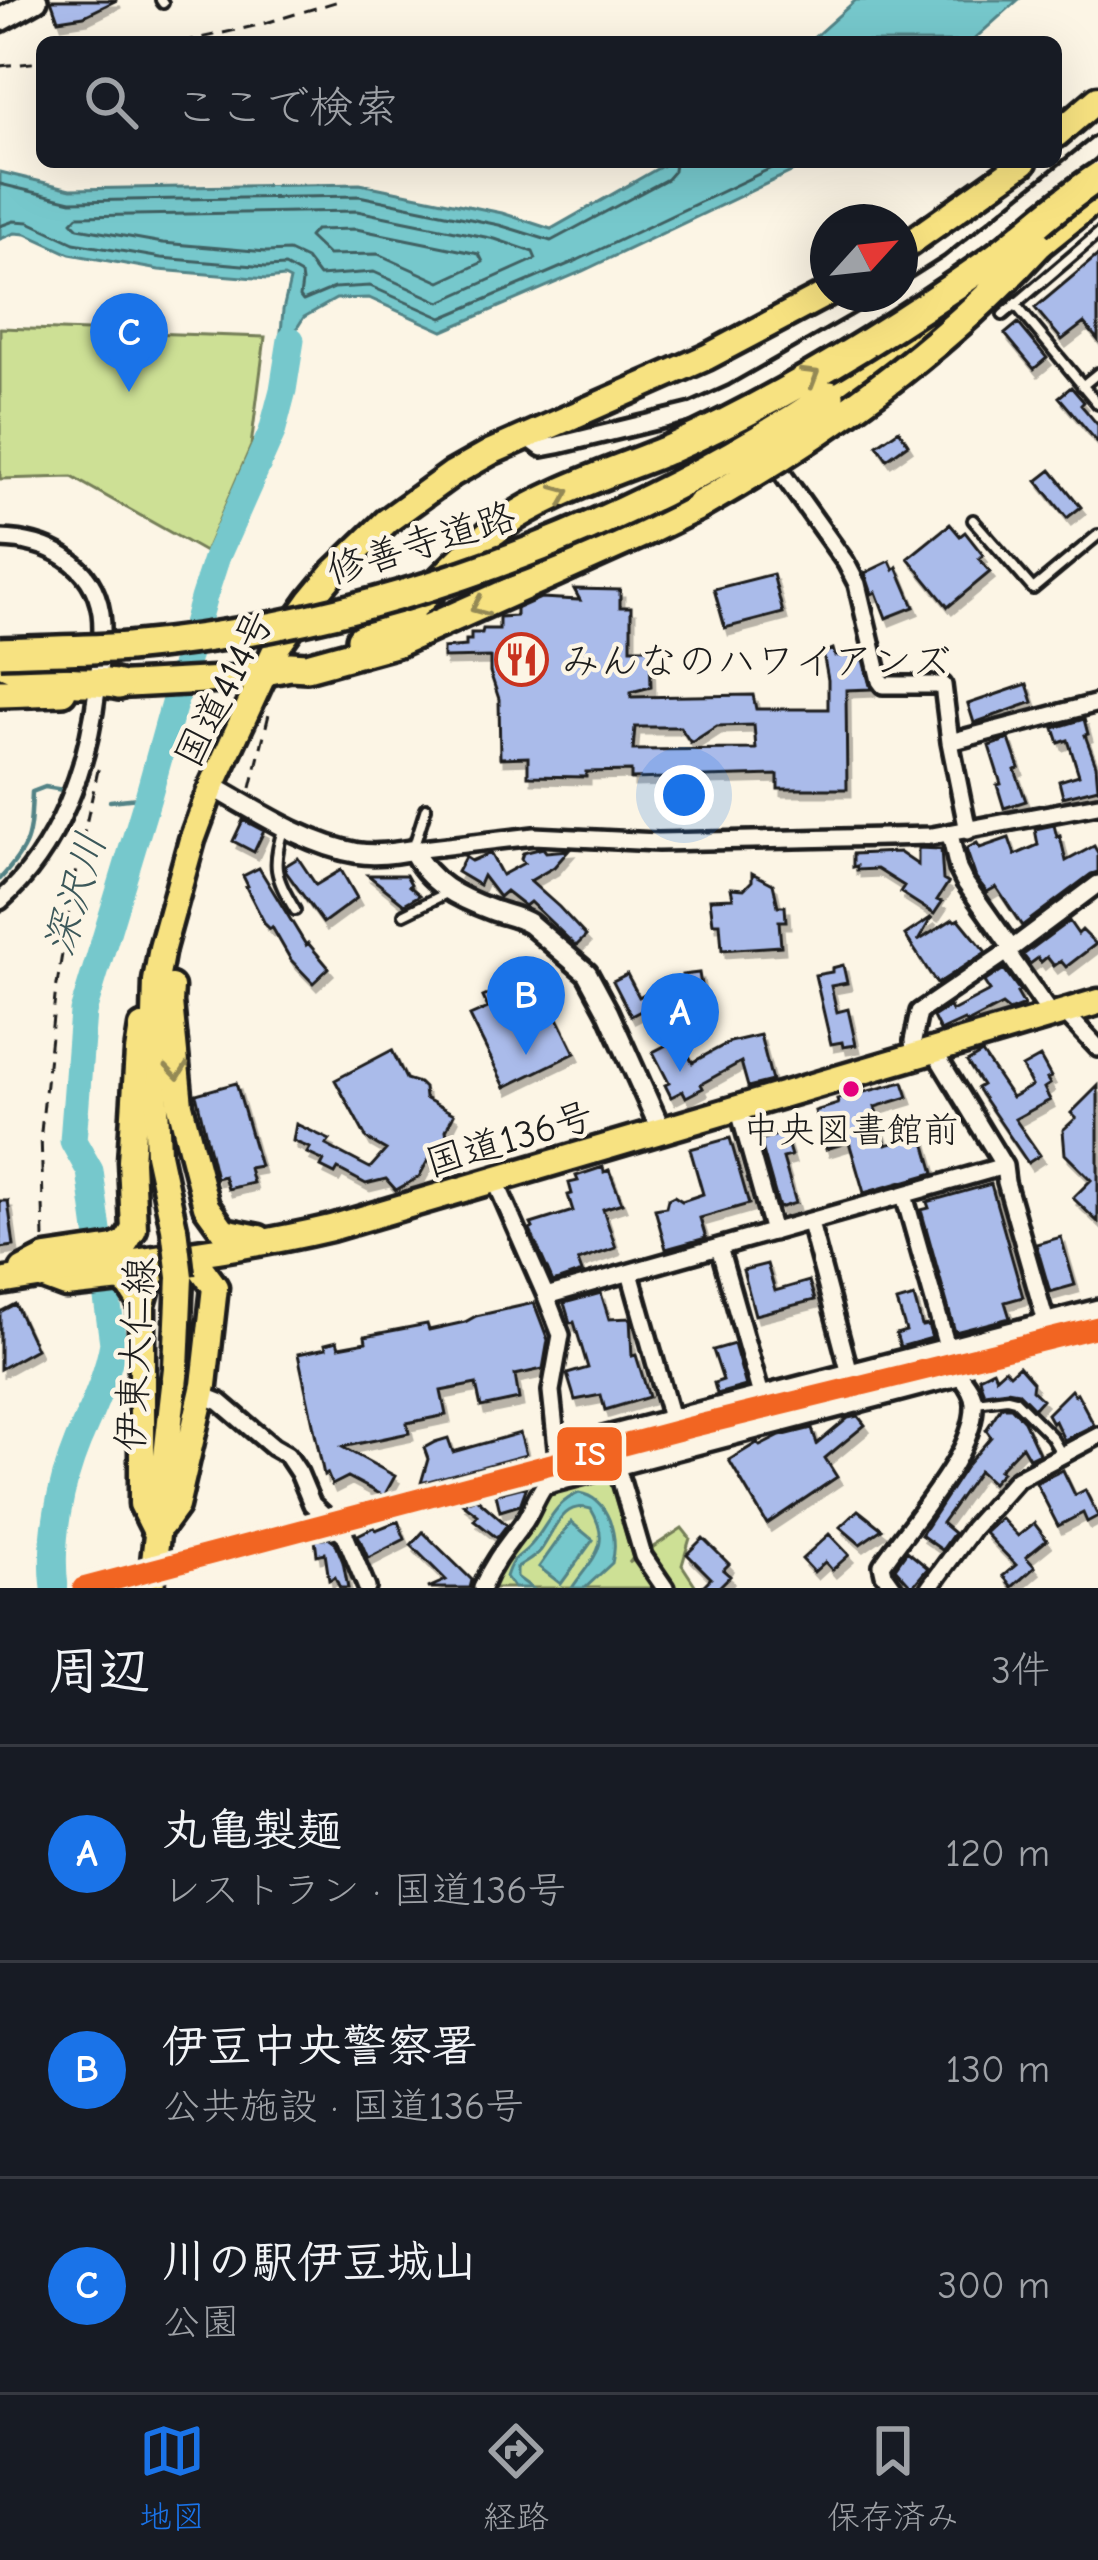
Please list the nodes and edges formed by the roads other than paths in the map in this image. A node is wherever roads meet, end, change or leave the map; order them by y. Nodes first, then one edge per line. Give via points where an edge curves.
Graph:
1 (36, 0) edge
2 (0, 20) edge
3 (1098, 99) edge
4 (1062, 130) edge
5 (1098, 145) edge
6 (1016, 168) edge
7 (1098, 180) edge
8 (1098, 196) edge
9 (1098, 234) edge
10 (918, 237) edge
11 (1034, 244) junction
12 (810, 303) edge
13 (1015, 304) junction
14 (1003, 315) dead end
15 (1098, 373) edge
16 (1082, 386) junction
17 (733, 394) junction
18 (1098, 404) edge
19 (527, 437) junction
20 (973, 520) dead end
21 (1098, 535) edge
22 (0, 539) edge
23 (0, 652) edge
24 (0, 662) edge
25 (277, 669) junction
26 (105, 686) junction
27 (0, 693) edge
28 (1098, 703) edge
29 (950, 742) junction
30 (212, 786) junction
31 (1098, 806) edge
32 (426, 808) dead end
33 (284, 825) junction
34 (968, 831) junction
35 (950, 834) junction
36 (413, 850) junction
37 (1098, 884) edge
38 (451, 891) junction
39 (0, 901) edge
40 (295, 910) dead end
41 (173, 913) junction
42 (404, 914) dead end
43 (1010, 951) junction
44 (156, 981) junction
45 (1098, 1002) edge
46 (1057, 1014) junction
47 (1098, 1048) edge
48 (154, 1052) joint
49 (925, 1053) junction
50 (739, 1107) junction
51 (661, 1130) junction
52 (1004, 1166) junction
53 (495, 1180) junction
54 (904, 1196) junction
55 (206, 1206) junction
56 (810, 1223) junction
57 (773, 1232) junction
58 (275, 1241) junction
59 (719, 1247) junction
60 (117, 1264) junction
61 (178, 1264) junction
62 (630, 1273) junction
63 (0, 1282) edge
64 (215, 1287) junction
65 (546, 1296) junction
66 (142, 1305) junction
67 (1098, 1308) edge
68 (1046, 1322) junction
69 (947, 1347) junction
70 (849, 1372) junction
71 (202, 1395) junction
72 (761, 1395) junction
73 (974, 1402) junction
74 (858, 1404) junction
75 (671, 1418) junction
76 (1098, 1436) edge
77 (1061, 1455) junction
78 (616, 1467) junction
79 (156, 1532) junction
80 (151, 1585) edge
81 (367, 1588) edge
82 (482, 1588) edge
83 (664, 1588) edge
84 (895, 1588) edge
85 (928, 1588) edge

1 - 2 main road
3 - 4 main road
5 - 17 street via 949,265
6 - 10 main road
7 - 11 highway, bridge
25 -> 7 highway, bridge via 395,622 479,543 533,506 797,385 990,261
8 - 11 highway
9 - 13 lane
11 - 23 highway, 修善寺道路, bridge via 890,358 734,453 572,534 331,612 128,647
11 -> 25 highway, bridge via 989,297 852,410 700,505 398,642
12 - 19 main road, 国道414号
13 - 14 lane
13 - 16 lane
15 - 16 lane
16 - 18 lane
17 - 19 street via 693,412 558,445 542,448
17 - 29 street via 846,563 880,681 943,685
19 - 25 main road, 国道414号 via 452,474 366,539 283,638
20 - 21 lane via 1034,590
22 - 26 street via 57,550 90,581 101,610
24 - 26 highway
25 - 26 main road
25 - 30 main road, 国道414号
26 - 27 highway
26 - 39 street via 66,813
28 - 29 street
29 - 34 street
30 - 33 street
30 - 41 main road, 国道414号
31 - 34 street
32 - 36 lane
33 - 36 street via 357,853
33 - 40 lane via 276,874
34 - 35 street
35 - 36 street via 658,842 534,836
35 - 43 street via 958,869
36 - 38 street via 430,878
37 - 43 street
38 - 42 lane
38 - 51 street via 520,918 587,973
41 - 44 main road, 国道414号
41 -> 55 main road via 170,1002 180,1105
43 - 46 street
43 - 49 street via 919,1012 913,1041
44 - 48 main road, 国道414号
44 - 60 main road via 138,1052 134,1229
45 - 46 main road, 国道136号
46 - 47 street
46 - 49 main road, 国道136号
48 - 61 main road, 伊東大仁線, bridge via 158,1154
49 - 50 main road, 国道136号
49 - 52 street
50 - 51 main road, 国道136号
50 - 57 street
51 - 53 main road, 国道136号
52 - 54 street
52 - 68 street
53 - 58 main road, 国道136号
53 - 65 street
54 - 56 street
54 - 69 street
55 - 58 main road via 224,1231
55 - 61 main road
56 - 57 street
56 - 70 street
57 - 59 street
58 - 61 main road, 国道136号
58 - 64 main road via 230,1261
59 - 62 street
59 - 72 street
60 - 61 main road, 国道136号
60 - 63 main road, 国道136号
60 - 66 main road
61 - 64 main road
61 - 66 main road via 149,1280
61 - 79 main road, 伊東大仁線 via 176,1368
62 - 65 street
62 - 75 street
64 - 71 main road
65 - 75 street via 561,1335 551,1391 557,1448
66 - 79 main road via 142,1504
67 - 68 street
68 - 69 street
69 - 70 street
70 - 72 street
70 - 74 street
71 - 79 main road via 176,1506
71 - 81 street via 287,1455 312,1504 345,1534
72 - 75 street
73 - 74 street via 958,1377
73 - 77 lane via 1015,1400
73 - 84 street via 961,1449 882,1565
74 - 78 street
76 - 77 street
77 - 85 street via 1007,1488
78 - 82 street via 544,1486
78 - 83 street via 643,1556
79 - 80 main road, 伊東大仁線

